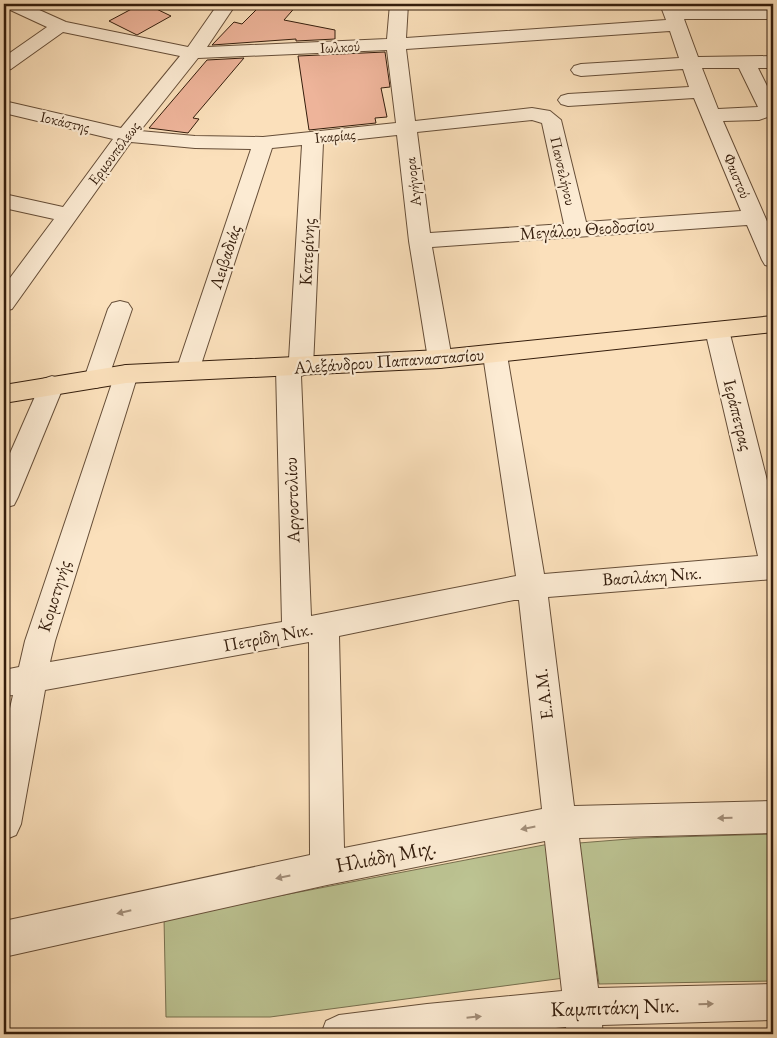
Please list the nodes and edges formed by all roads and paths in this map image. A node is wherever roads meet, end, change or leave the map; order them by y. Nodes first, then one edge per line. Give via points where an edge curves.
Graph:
1 (12, 4) edge
2 (227, 4) edge
3 (399, 4) edge
4 (672, 14) edge
5 (773, 14) edge
6 (60, 26) junction
7 (396, 44) junction
8 (193, 52) junction
9 (746, 62) junction
10 (773, 62) edge
11 (690, 63) junction
12 (4, 65) edge
13 (581, 70) dead end
14 (701, 92) junction
15 (568, 100) dead end
16 (4, 107) edge
17 (543, 115) joint
18 (711, 115) junction
19 (406, 128) junction
20 (126, 135) junction
21 (313, 138) junction
22 (263, 143) junction
23 (4, 201) edge
24 (68, 215) junction
25 (755, 217) junction
26 (577, 230) junction
27 (420, 241) junction
28 (773, 260) edge
29 (4, 303) edge
30 (120, 309) dead end
31 (773, 324) edge
32 (717, 330) junction
33 (495, 355) junction
34 (440, 360) junction
35 (294, 367) junction
36 (188, 371) junction
37 (126, 374) junction
38 (96, 379) junction
39 (52, 385) junction
40 (4, 394) edge
41 (4, 497) edge
42 (773, 559) edge
43 (773, 567) edge
44 (532, 585) junction
45 (310, 629) junction
46 (17, 681) edge
47 (773, 817) edge
48 (559, 822) junction
49 (4, 824) edge
50 (327, 868) junction
51 (4, 939) edge
52 (773, 1002) edge
53 (583, 1021) edge
54 (339, 1034) edge

1 - 6 street, Ιωλκού
2 - 8 street, Ερμουπόλεως
3 - 7 street, Αγήνορα
4 - 5 street, Ιωλκού
4 - 7 street, Ιωλκού
4 - 11 street, Φαιστού
6 - 8 street, Ιωλκού via 156,48
6 - 12 street
7 - 8 street, Ιωλκού
7 - 19 street, Αγήνορα
8 - 20 street, Ερμουπόλεως
9 - 10 street
9 - 11 street
9 - 18 street via 770,110 759,114
11 - 13 street
11 - 14 street, Φαιστού
14 - 15 street
14 - 18 street, Φαιστού
16 - 20 street, Ιοκάστης
17 - 19 street, Ικαρίας
17 - 26 street, Πανσελήνου via 551,120
18 - 25 street, Φαιστού
19 - 21 street, Ικαρίας
19 - 27 street, Αγήνορα
20 - 22 street, Ικαρίας via 183,141
20 - 24 street, Ερμουπόλεως
21 - 22 street, Ικαρίας
21 - 35 street, Κατερίνης
22 - 36 street, Λειβαδιάς
23 - 24 street
24 - 29 street, Ερμουπόλεως
25 - 26 street, Μεγάλου Θεοδοσίου
25 - 28 street, Φαιστού
26 - 27 street, Μεγάλου Θεοδοσίου
27 - 34 street, Αγήνορα
30 - 38 street
31 - 32 main road, Αλεξάνδρου Παπαναστασίου
32 - 33 main road, Αλεξάνδρου Παπαναστασίου
32 - 42 street, Ιεράπετρας
33 - 34 main road, Αλεξάνδρου Παπαναστασίου
33 - 44 street, Ε.Α.Μ.
34 - 35 main road, Αλεξάνδρου Παπαναστασίου
35 - 36 main road, Αλεξάνδρου Παπαναστασίου
35 - 45 street, Αργοστολίου
36 - 37 main road, Αλεξάνδρου Παπαναστασίου
37 - 38 main road, Αλεξάνδρου Παπαναστασίου
37 - 46 street, Κομοτηνής via 50,606
38 - 39 main road, Αλεξάνδρου Παπαναστασίου
39 - 40 main road, Αλεξάνδρου Παπαναστασίου
39 - 41 street
43 - 44 street, Βασιλάκη Νικ.
44 - 45 street, Πετρίδη Νικ.
44 - 48 street, Ε.Α.Μ.
45 - 46 street, Πετρίδη Νικ.
45 - 50 street, Αργοστολίου
46 - 49 street, Κομοτηνής
47 -> 48 street, Ηλιάδη Μιχ.
48 -> 50 street, Ηλιάδη Μιχ.
48 - 53 street, Ε.Α.Μ.
50 -> 51 street, Ηλιάδη Μιχ.
53 -> 52 street, Καμπιτάκη Νικ.
54 -> 53 street, Καμπιτάκη Νικ. via 427,1022

